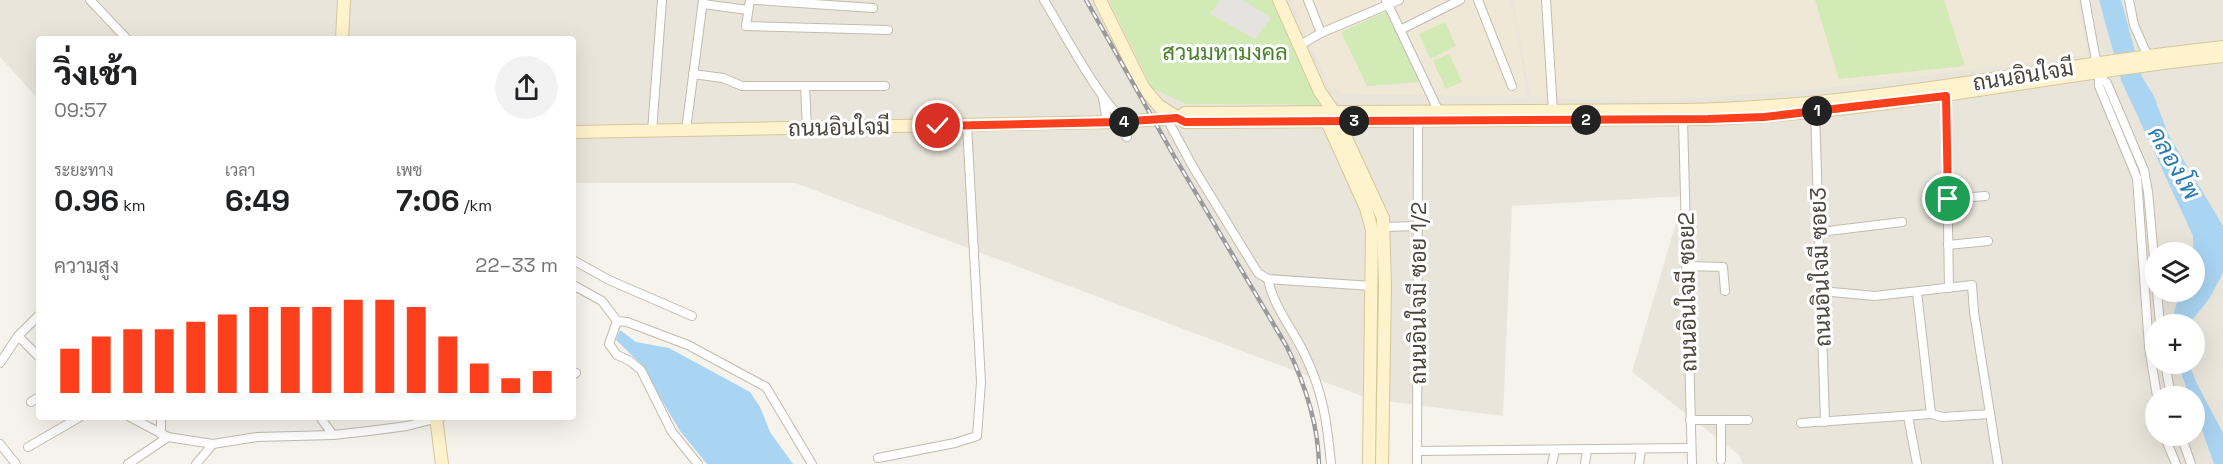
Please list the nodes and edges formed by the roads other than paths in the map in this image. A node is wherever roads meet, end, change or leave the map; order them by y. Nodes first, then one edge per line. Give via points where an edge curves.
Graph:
1 (90, 0) edge
2 (344, 0) edge
3 (662, 0) edge
4 (750, 0) edge
5 (755, 0) edge
6 (1044, 0) edge
7 (1100, 0) edge
8 (1279, 0) edge
9 (1308, 0) edge
10 (1399, 0) edge
11 (1460, 0) edge
12 (1478, 0) edge
13 (1545, 0) edge
14 (2085, 0) edge
15 (2129, 0) edge
16 (703, 2) edge
17 (1387, 3) edge
18 (873, 8) dead end
19 (748, 10) junction
20 (888, 30) dead end
21 (1400, 30) junction
22 (1321, 33) junction
23 (124, 36) edge
24 (342, 36) edge
25 (1300, 45) junction
26 (2223, 47) edge
27 (2223, 56) edge
28 (2148, 61) junction
29 (2099, 73) junction
30 (693, 74) junction
31 (806, 86) junction
32 (885, 86) dead end
33 (1512, 86) dead end
34 (1102, 95) junction
35 (1946, 96) junction
36 (1815, 111) junction
37 (1166, 112) junction
38 (1682, 115) junction
39 (1439, 116) junction
40 (1553, 116) junction
41 (1330, 117) junction
42 (1418, 121) junction
43 (1103, 122) junction
44 (1121, 122) junction
45 (967, 125) junction
46 (807, 128) junction
47 (686, 130) junction
48 (652, 131) junction
49 (576, 132) edge
50 (1127, 137) dead end
51 (1985, 196) dead end
52 (1948, 199) junction
53 (1902, 222) dead end
54 (1418, 225) junction
55 (1384, 227) junction
56 (1820, 232) junction
57 (1988, 241) dead end
58 (2153, 242) edge
59 (1948, 245) junction
60 (576, 262) edge
61 (1686, 266) junction
62 (1268, 279) junction
63 (1372, 286) junction
64 (576, 287) edge
65 (1949, 288) junction
66 (1725, 291) dead end
67 (1821, 291) junction
68 (1917, 292) junction
69 (692, 316) dead end
70 (36, 318) edge
71 (617, 321) junction
72 (18, 336) junction
73 (36, 354) edge
74 (0, 363) edge
75 (2155, 386) edge
76 (36, 399) edge
77 (31, 402) dead end
78 (1931, 414) junction
79 (1990, 414) junction
80 (1908, 416) junction
81 (75, 420) edge
82 (135, 420) edge
83 (161, 420) edge
84 (322, 420) edge
85 (430, 420) edge
86 (438, 420) edge
87 (1690, 420) junction
88 (1721, 420) junction
89 (1748, 420) dead end
90 (1825, 422) junction
91 (1802, 423) dead end
92 (333, 435) junction
93 (164, 436) junction
94 (0, 444) edge
95 (213, 444) junction
96 (2169, 446) edge
97 (2185, 446) edge
98 (27, 447) dead end
99 (1691, 448) junction
100 (1555, 450) junction
101 (1587, 450) junction
102 (1641, 450) junction
103 (1417, 452) junction
104 (878, 458) dead end
105 (1720, 460) dead end
106 (16, 464) edge
107 (128, 464) edge
108 (196, 464) edge
109 (442, 464) edge
110 (698, 464) edge
111 (812, 464) edge
112 (1331, 464) edge
113 (1369, 464) edge
114 (1382, 464) edge
115 (1417, 464) edge
116 (1552, 464) edge
117 (1585, 464) edge
118 (1639, 464) edge
119 (1692, 464) edge
120 (1917, 464) edge
121 (1998, 464) edge
122 (2176, 464) edge
123 (2192, 464) edge

1 - 23 street
2 - 24 main road
3 - 48 street
4 - 19 street
5 - 18 street
6 - 34 street
7 - 37 main road via 1143,87
8 - 25 main road
9 - 22 street
10 - 17 street
11 - 21 street
12 - 33 street
13 - 40 street
14 - 29 street
15 - 28 street
16 - 19 street
16 - 30 street
17 - 21 street
17 - 22 street
19 - 20 street via 746,26
21 - 39 street
22 - 25 street
25 - 41 main road
26 - 28 main road, ถนนอินใจมี
27 - 28 main road, ถนนอินใจมี
28 - 29 main road, ถนนอินใจมี
29 - 35 main road, ถนนอินใจมี
29 - 38 main road, ถนนอินใจมี
29 - 58 street via 2107,83 2144,170
29 - 75 street via 2137,178
30 - 31 street via 723,78 742,86
30 - 47 street
31 - 32 street
31 - 46 street
34 - 43 street via 1106,115
34 - 44 street
35 - 36 main road, ถนนอินใจมี
35 - 52 street
36 - 38 main road, ถนนอินใจมี via 1764,117
36 - 56 street, ถนนอินใจมี ซอย3
37 - 41 main road, ถนนอินใจมี
37 - 44 main road, ถนนอินใจมี via 1154,120
37 - 62 street via 1245,253 1258,273
38 - 40 main road, ถนนอินใจมี
38 - 61 street, ถนนอินใจมี ซอย2
39 - 40 main road, ถนนอินใจมี
39 - 41 main road, ถนนอินใจมี
39 - 42 main road, ถนนอินใจมี
41 - 42 main road, ถนนอินใจมี
41 - 55 main road via 1380,211
41 - 63 main road via 1371,222
42 - 54 street, ถนนอินใจมี ซอย 1/2
43 - 44 main road, ถนนอินใจมี
43 - 45 main road, ถนนอินใจมี
44 - 50 street
45 - 46 main road, ถนนอินใจมี
45 - 104 street via 981,382 977,436
46 - 47 main road, ถนนอินใจมี
47 - 48 main road, ถนนอินใจมี
48 - 49 main road, ถนนอินใจมี
51 - 52 street
52 - 59 street
53 - 56 street
54 - 55 street
54 - 103 street, ถนนอินใจมี ซอย 1/2
55 - 114 main road
56 - 67 street, ถนนอินใจมี ซอย3
57 - 59 street
59 - 65 street
60 - 69 street
61 - 66 street via 1723,267
61 - 87 street, ถนนอินใจมี ซอย2
62 - 63 street
62 - 112 street via 1270,293 1304,352 1321,394
63 - 113 main road
64 - 71 street via 602,301
65 - 68 street
65 - 79 street via 1972,285
67 - 68 street via 1875,296
67 - 90 street, ถนนอินใจมี ซอย3
68 - 78 street
70 - 72 street
71 - 110 street via 609,344 617,355 641,370 672,432
71 - 111 street via 688,345 766,387
72 - 73 street
72 - 74 street
76 - 77 street
78 - 79 street
78 - 80 street
79 - 121 street
80 - 90 street
80 - 120 street
81 - 98 street
82 - 93 street
83 - 93 street
84 - 92 street
85 - 92 street
86 - 109 main road
87 - 88 street
87 - 99 street, ถนนอินใจมี ซอย2
88 - 89 street
88 - 105 street
90 - 91 street
92 - 95 street via 257,437
93 - 95 street
93 - 107 street
94 - 106 street
95 - 108 street
96 - 122 street
97 - 123 street
99 - 102 street
99 - 119 street, ถนนอินใจมี ซอย2
100 - 101 street
100 - 103 street
100 - 116 street
101 - 102 street
101 - 117 street
102 - 118 street
103 - 115 street, ถนนอินใจมี ซอย 1/2

